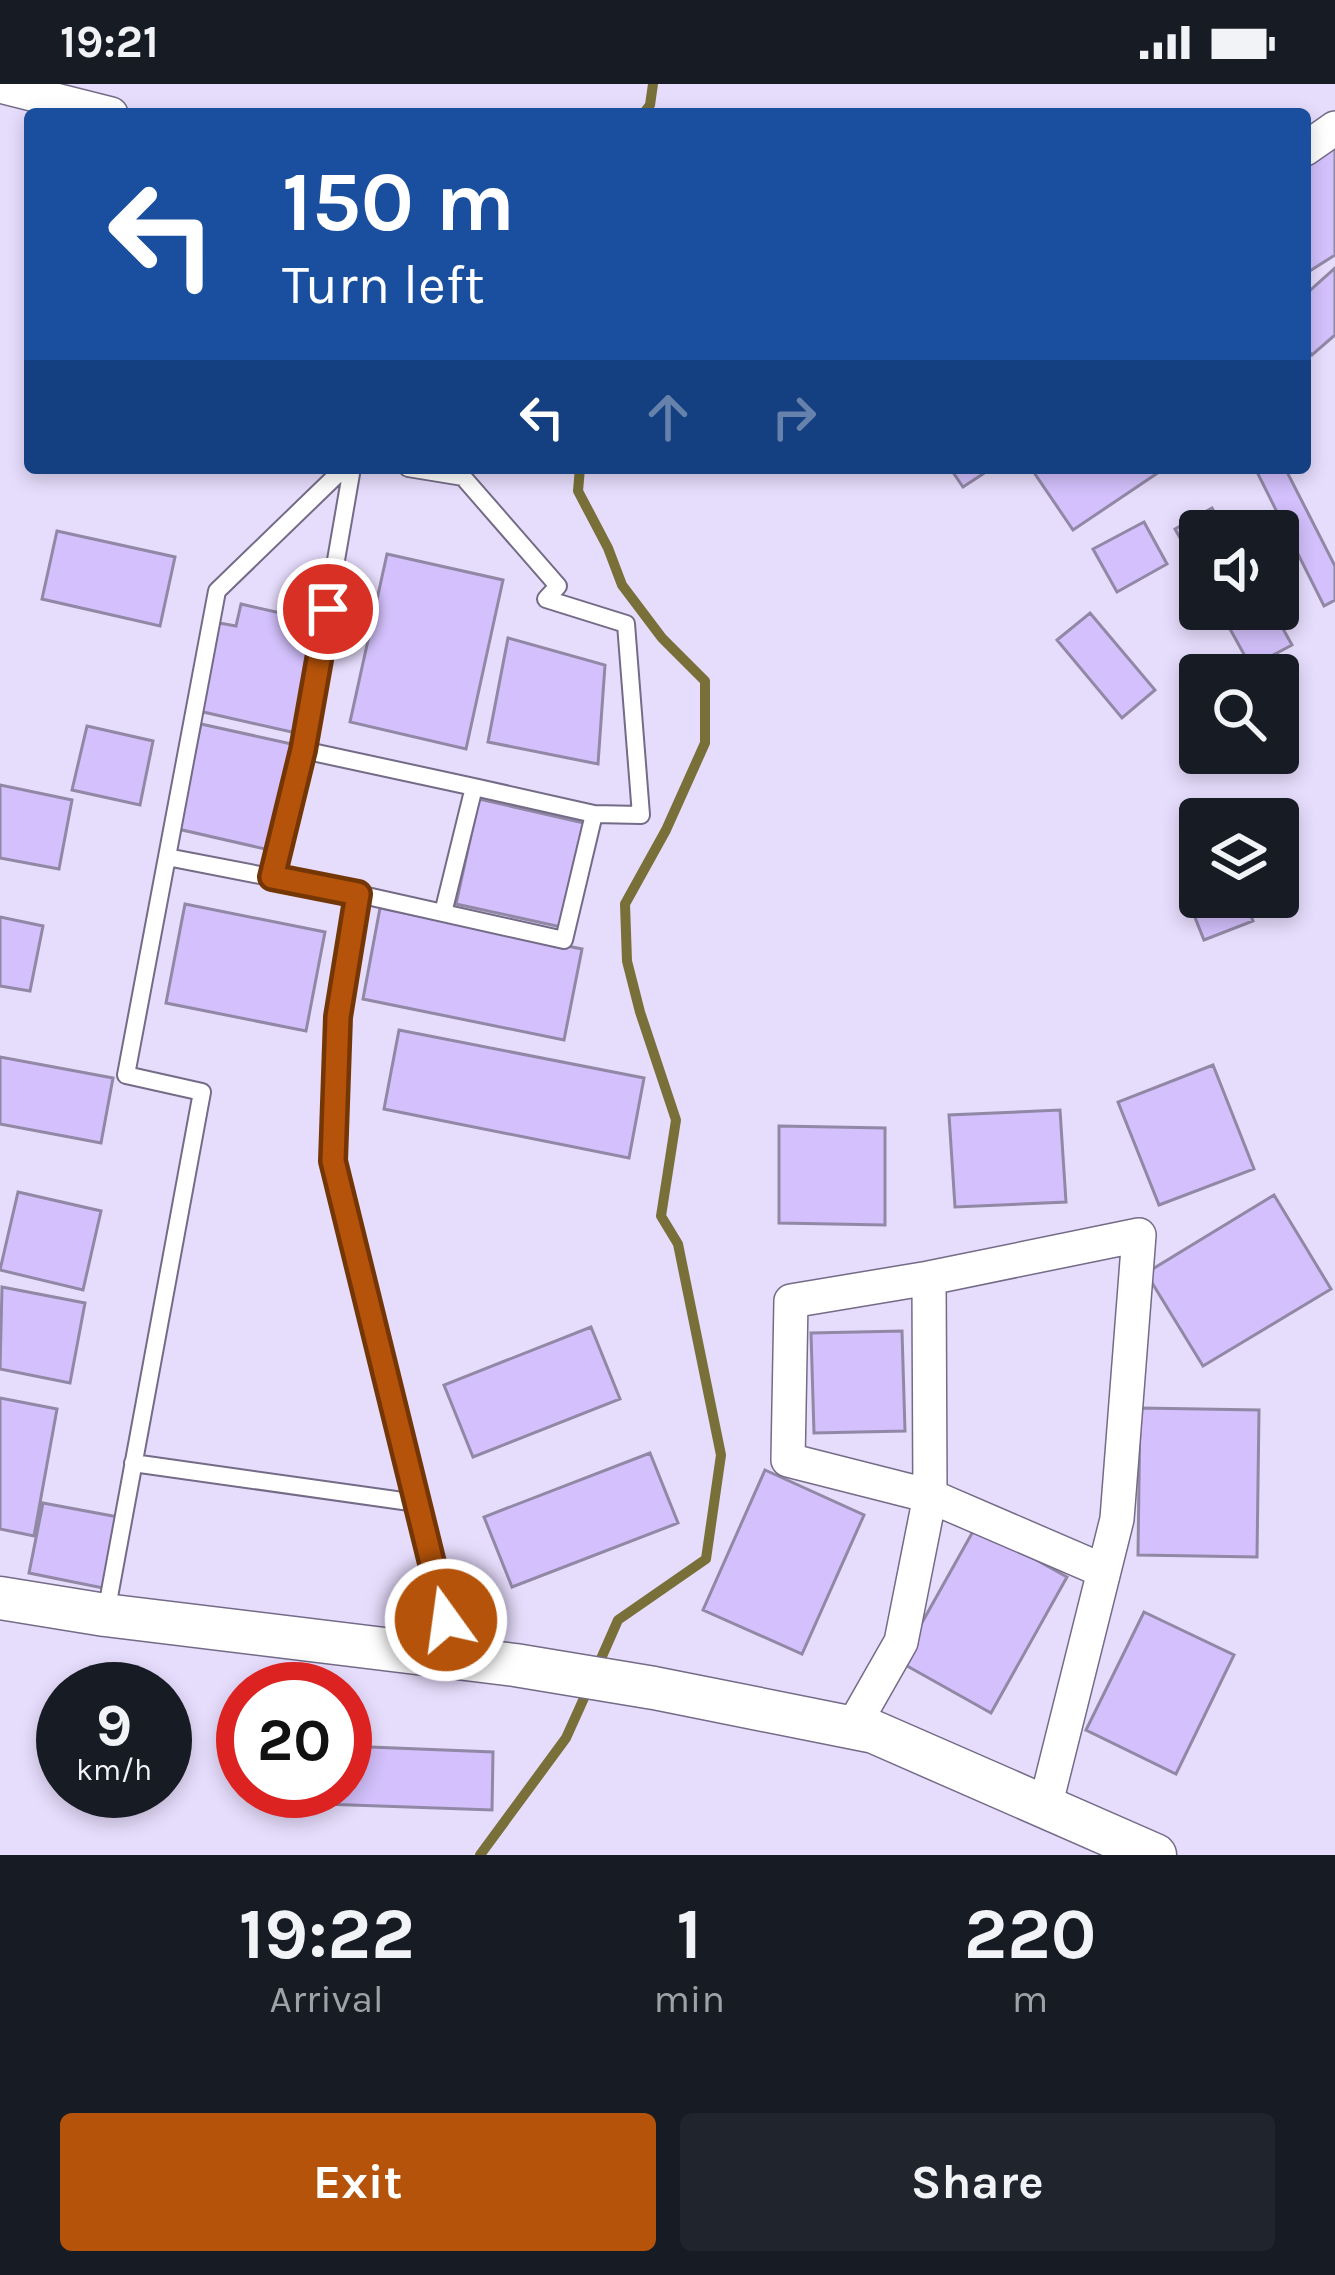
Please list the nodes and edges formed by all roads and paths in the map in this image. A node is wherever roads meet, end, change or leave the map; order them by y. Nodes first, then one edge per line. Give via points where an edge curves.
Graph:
1 (0, 86) edge
2 (87, 108) edge
3 (342, 474) edge
4 (347, 474) edge
5 (445, 474) edge
6 (303, 750) junction
7 (475, 788) junction
8 (594, 814) junction
9 (167, 856) junction
10 (272, 877) junction
11 (358, 894) junction
12 (443, 913) junction
13 (929, 1278) junction
14 (133, 1463) junction
15 (930, 1496) junction
16 (417, 1503) junction
17 (1104, 1571) junction
18 (1, 1599) edge
19 (105, 1615) junction
20 (455, 1659) junction
21 (852, 1727) junction
22 (1046, 1807) junction
23 (1156, 1855) edge

1 - 2 street
3 - 9 lane via 217,590
4 - 6 lane
5 - 8 lane via 463,477 558,586 546,599 626,624 641,815
6 - 7 lane
6 - 10 lane
7 - 8 lane
7 - 12 lane
8 - 12 lane via 564,940
9 - 10 lane
9 - 14 lane via 126,1075 202,1092
10 - 11 lane
11 - 12 lane
11 - 16 lane via 338,1017 333,1161
13 - 15 street
13 - 15 street via 791,1301 788,1460
13 - 17 street via 1139,1235 1117,1519
14 - 16 lane
14 - 19 lane
15 - 17 street
15 - 21 street via 901,1642
16 - 20 lane
17 - 22 street
18 - 19 street
19 - 20 street
20 - 21 street
21 - 22 street
22 - 23 street

